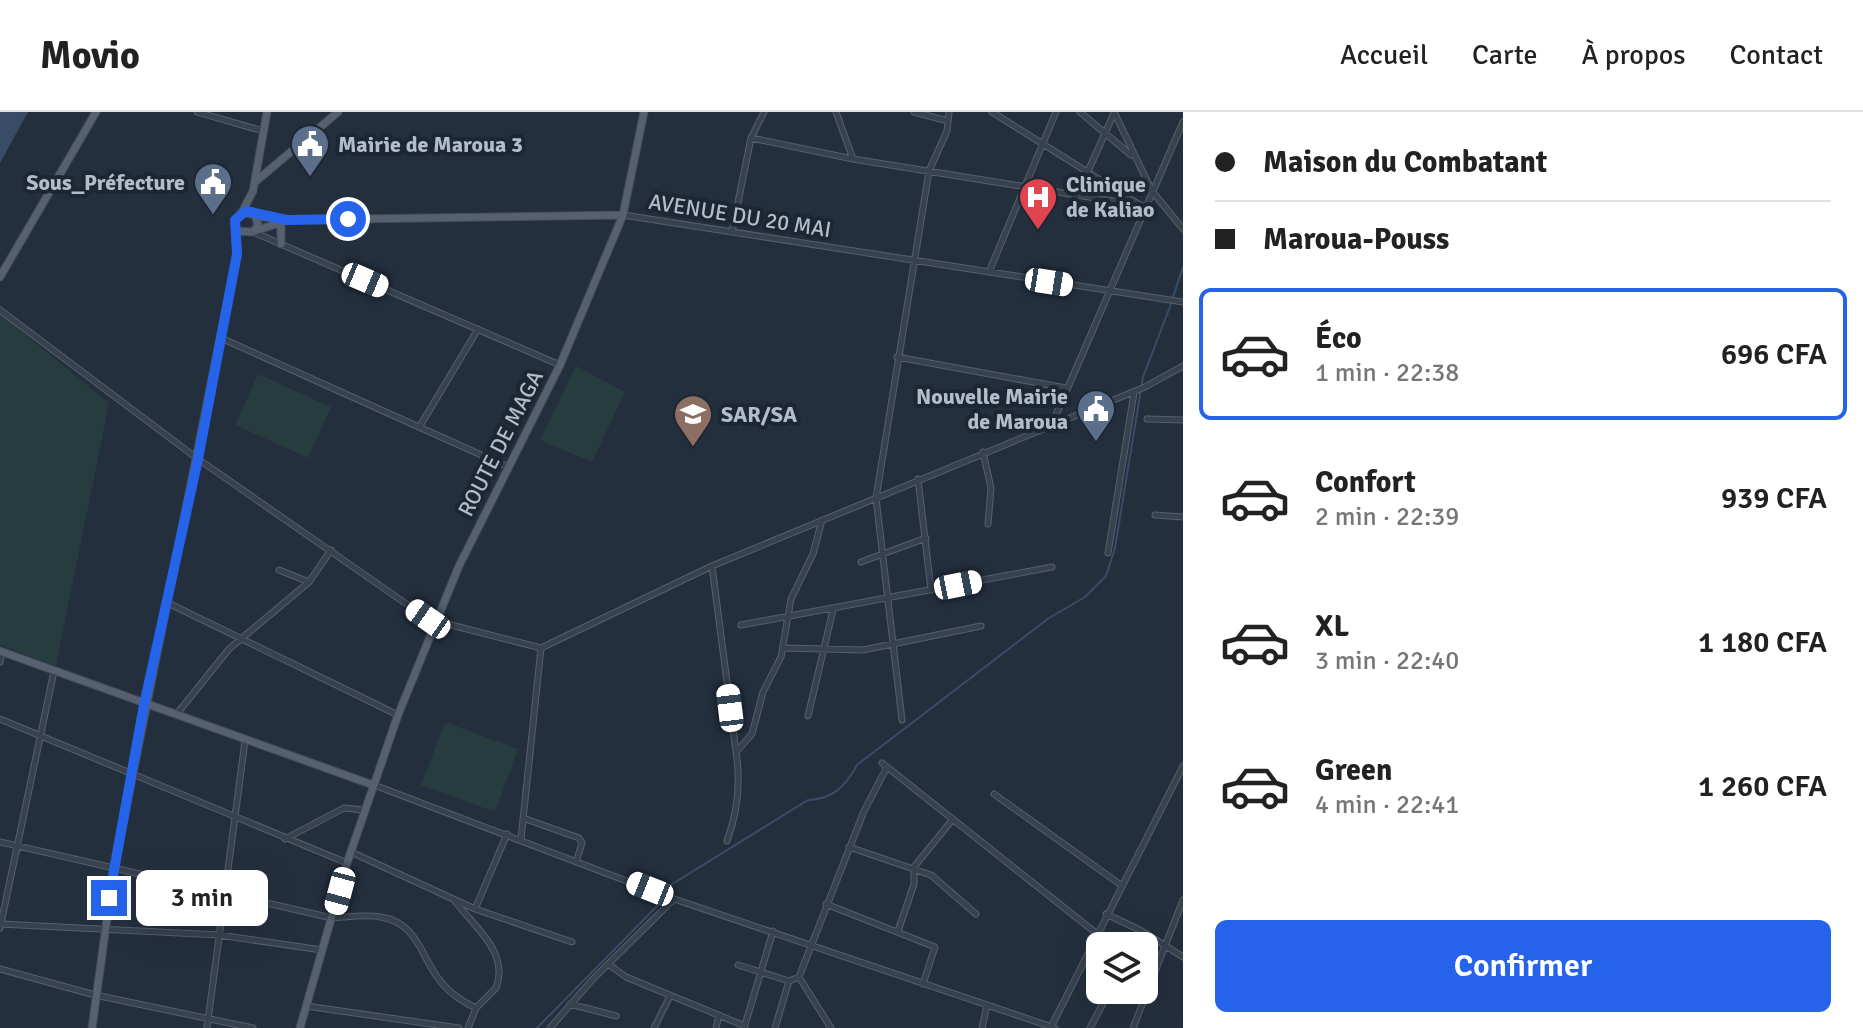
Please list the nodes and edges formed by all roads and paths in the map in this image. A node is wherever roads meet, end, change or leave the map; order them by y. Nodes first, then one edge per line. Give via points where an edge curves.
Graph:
1 (96, 112) edge
2 (197, 112) edge
3 (267, 112) edge
4 (338, 112) edge
5 (644, 112) edge
6 (764, 112) edge
7 (836, 112) edge
8 (914, 112) edge
9 (949, 112) edge
10 (992, 112) edge
11 (1056, 112) edge
12 (1080, 112) edge
13 (1114, 112) edge
14 (948, 121) junction
15 (1183, 122) edge
16 (263, 131) junction
17 (1181, 131) edge
18 (1106, 134) junction
19 (751, 138) junction
20 (1042, 143) junction
21 (1135, 158) junction
22 (853, 159) junction
23 (1089, 170) junction
24 (929, 171) junction
25 (254, 186) junction
26 (1023, 188) junction
27 (1152, 191) junction
28 (1077, 196) junction
29 (1143, 206) junction
30 (242, 212) junction
31 (255, 215) junction
32 (623, 215) junction
33 (284, 221) junction
34 (1183, 229) edge
35 (237, 231) junction
36 (732, 232) junction
37 (252, 233) junction
38 (281, 244) junction
39 (237, 254) junction
40 (914, 260) junction
41 (4, 267) edge
42 (989, 272) junction
43 (0, 277) edge
44 (1108, 291) junction
45 (1182, 302) edge
46 (0, 310) edge
47 (478, 329) junction
48 (221, 338) junction
49 (897, 357) junction
50 (560, 365) junction
51 (1183, 366) edge
52 (1066, 388) junction
53 (1135, 392) junction
54 (1147, 419) dead end
55 (1183, 420) edge
56 (1052, 424) junction
57 (420, 426) junction
58 (983, 452) junction
59 (198, 459) junction
60 (508, 467) junction
61 (918, 479) junction
62 (876, 498) junction
63 (1155, 515) dead end
64 (1183, 517) edge
65 (822, 520) junction
66 (988, 524) dead end
67 (926, 538) junction
68 (331, 550) junction
69 (1108, 553) dead end
70 (882, 554) junction
71 (861, 562) dead end
72 (712, 566) junction
73 (1052, 567) dead end
74 (279, 570) dead end
75 (309, 582) junction
76 (931, 590) junction
77 (887, 599) junction
78 (166, 602) junction
79 (833, 610) junction
80 (788, 618) junction
81 (434, 622) junction
82 (741, 625) dead end
83 (981, 626) dead end
84 (242, 638) junction
85 (892, 645) junction
86 (541, 648) junction
87 (784, 648) junction
88 (1, 651) edge
89 (826, 651) junction
90 (0, 662) edge
91 (54, 671) junction
92 (144, 705) junction
93 (398, 715) junction
94 (176, 716) junction
95 (808, 716) dead end
96 (0, 719) edge
97 (902, 720) dead end
98 (40, 736) junction
99 (245, 741) junction
100 (736, 752) junction
101 (1182, 768) edge
102 (132, 771) junction
103 (373, 785) junction
104 (994, 794) dead end
105 (364, 810) junction
106 (235, 816) junction
107 (523, 818) junction
108 (953, 819) junction
109 (507, 834) junction
110 (521, 839) junction
111 (284, 840) junction
112 (727, 841) dead end
113 (0, 842) edge
114 (17, 846) junction
115 (849, 847) junction
116 (351, 851) junction
117 (577, 859) junction
118 (347, 863) junction
119 (914, 867) junction
120 (114, 868) junction
121 (1121, 885) junction
122 (224, 895) junction
123 (454, 899) junction
124 (674, 899) junction
125 (1183, 900) edge
126 (826, 904) junction
127 (475, 909) junction
128 (976, 914) dead end
129 (1106, 914) junction
130 (332, 918) junction
131 (0, 925) edge
132 (105, 929) junction
133 (1140, 930) joint
134 (773, 931) junction
135 (898, 931) junction
136 (1095, 932) edge
137 (1097, 932) edge
138 (219, 935) junction
139 (572, 942) dead end
140 (809, 945) junction
141 (1165, 946) junction
142 (323, 950) junction
143 (1086, 955) edge
144 (1183, 957) edge
145 (608, 964) junction
146 (738, 965) dead end
147 (0, 969) edge
148 (761, 973) junction
149 (799, 977) junction
150 (789, 981) junction
151 (923, 984) junction
152 (95, 995) junction
153 (670, 996) junction
154 (570, 1004) junction
155 (1103, 1004) edge
156 (987, 1005) junction
157 (306, 1006) junction
158 (476, 1008) junction
159 (719, 1015) junction
160 (616, 1016) dead end
161 (208, 1020) junction
162 (745, 1027) edge
163 (92, 1028) edge
164 (207, 1028) edge
165 (253, 1028) edge
166 (300, 1028) edge
167 (459, 1028) edge
168 (468, 1028) edge
169 (550, 1028) edge
170 (654, 1028) edge
171 (716, 1028) edge
172 (775, 1028) edge
173 (831, 1028) edge
174 (982, 1028) edge
175 (1052, 1028) edge
176 (1090, 1028) edge
177 (1133, 1028) edge

1 - 41 main road
2 - 16 street
3 - 16 main road
4 - 25 main road
5 - 32 main road, ROUTE DE MAGA
6 - 19 street
7 - 22 street
8 - 14 street
9 - 14 street
10 - 20 street
11 - 20 street
12 - 18 street
13 - 18 street
13 - 21 street
14 - 24 street
15 - 17 street
16 - 25 main road
17 - 27 street
18 - 21 street
18 - 23 street
19 - 22 street
19 - 36 street
20 - 23 street
20 - 26 street
21 - 27 street
22 - 24 street
23 - 28 street
23 - 29 street
24 - 26 street
24 - 40 street
25 - 30 main road
25 - 31 main road
26 - 28 street
26 - 42 street
27 - 29 street
27 - 34 street
28 - 29 street
29 - 44 street
30 - 31 main road
30 - 35 main road via 235,220
31 - 33 main road
31 - 37 main road via 258,225
32 - 33 main road, AVENUE DU 20 MAI
32 - 36 street, AVENUE DU 20 MAI
32 - 50 main road, ROUTE DE MAGA
33 - 37 main road
33 - 38 main road
35 - 37 main road
35 - 39 main road
36 - 40 street, AVENUE DU 20 MAI
37 - 38 street
37 - 39 main road
38 - 47 street
39 - 48 main road
40 - 42 street, AVENUE DU 20 MAI
40 - 49 street
41 - 43 main road
42 - 44 street, AVENUE DU 20 MAI
44 - 45 street, AVENUE DU 20 MAI
44 - 52 street
46 - 59 street
47 - 50 street
47 - 57 street
48 - 57 street
48 - 59 main road
49 - 52 street
49 - 62 street
50 - 60 main road, ROUTE DE MAGA
51 - 53 street
52 - 56 street
53 - 56 street
53 - 69 street
54 - 55 street
56 - 58 street
57 - 60 street
58 - 61 street
58 - 66 street via 991,488
59 - 68 street
59 - 78 main road
60 - 81 main road, ROUTE DE MAGA
61 - 62 street
61 - 67 street
62 - 65 street
62 - 70 street
63 - 64 street
65 - 72 street
65 - 80 street
67 - 70 street
67 - 76 street
68 - 75 street
68 - 81 street
70 - 71 street
70 - 77 street
72 - 86 street
72 - 100 street
73 - 76 street
74 - 75 street
75 - 84 street
76 - 77 street
77 - 79 street
77 - 85 street
78 - 84 street
78 - 92 main road
79 - 80 street
79 - 89 street
80 - 82 street
80 - 87 street
81 - 86 street
81 - 93 main road, ROUTE DE MAGA
83 - 85 street
84 - 93 street
84 - 94 street via 204,676
85 - 89 street
85 - 97 street
86 - 107 street
87 - 89 street
87 - 100 street via 760,701 752,734
88 - 90 street
88 - 91 main road
89 - 95 street
91 - 92 main road
91 - 98 street
92 - 94 main road
92 - 102 main road
93 - 103 main road, ROUTE DE MAGA
94 - 99 main road
96 - 98 street
98 - 102 street
98 - 114 street
99 - 103 main road
99 - 106 street
100 - 112 street via 737,805
101 - 121 street
102 - 106 street
102 - 120 main road
103 - 105 main road, ROUTE DE MAGA
103 - 109 street
104 - 121 street
105 - 111 street via 344,808
105 - 116 main road, ROUTE DE MAGA
106 - 111 street
106 - 122 street
107 - 110 street
107 - 117 street via 579,838
108 - 115 street via 884,765
108 - 119 street
108 - 136 street
109 - 110 street
109 - 127 street
110 - 117 street
111 - 118 street
113 - 114 street
114 - 120 street
114 - 131 street
115 - 119 street
115 - 126 street
116 - 118 main road, ROUTE DE MAGA
116 - 123 street
117 - 124 street
118 - 130 main road, ROUTE DE MAGA
119 - 128 street
119 - 135 street via 914,884
120 - 122 street
120 - 132 main road
121 - 129 street
122 - 130 street
122 - 138 street
123 - 127 street
123 - 158 street via 494,948 498,982
124 - 134 street
124 - 145 street
125 - 141 street
126 - 135 street
126 - 140 street
127 - 139 street
129 - 133 street
129 - 137 street
130 - 142 main road, ROUTE DE MAGA
130 - 158 street via 381,917 396,922 421,944 439,979
131 - 132 street
132 - 138 street
132 - 152 main road
133 - 141 street
134 - 140 street
134 - 148 street
135 - 151 street via 935,948
138 - 142 street
138 - 161 street
140 - 149 street
140 - 151 street
141 - 144 street
141 - 177 street
142 - 157 main road, ROUTE DE MAGA
143 - 175 street
145 - 153 street
145 - 154 street
146 - 148 street
147 - 152 street
148 - 150 street
148 - 162 street
149 - 150 street
149 - 173 street
150 - 172 street
151 - 156 street
152 - 161 street
152 - 163 main road
153 - 159 street
153 - 170 street
154 - 160 street
154 - 169 street
155 - 176 street
156 - 174 street
156 - 175 street
157 - 166 main road, ROUTE DE MAGA
157 - 167 street
158 - 168 street
159 - 162 street
159 - 171 street
161 - 164 street
161 - 165 street

